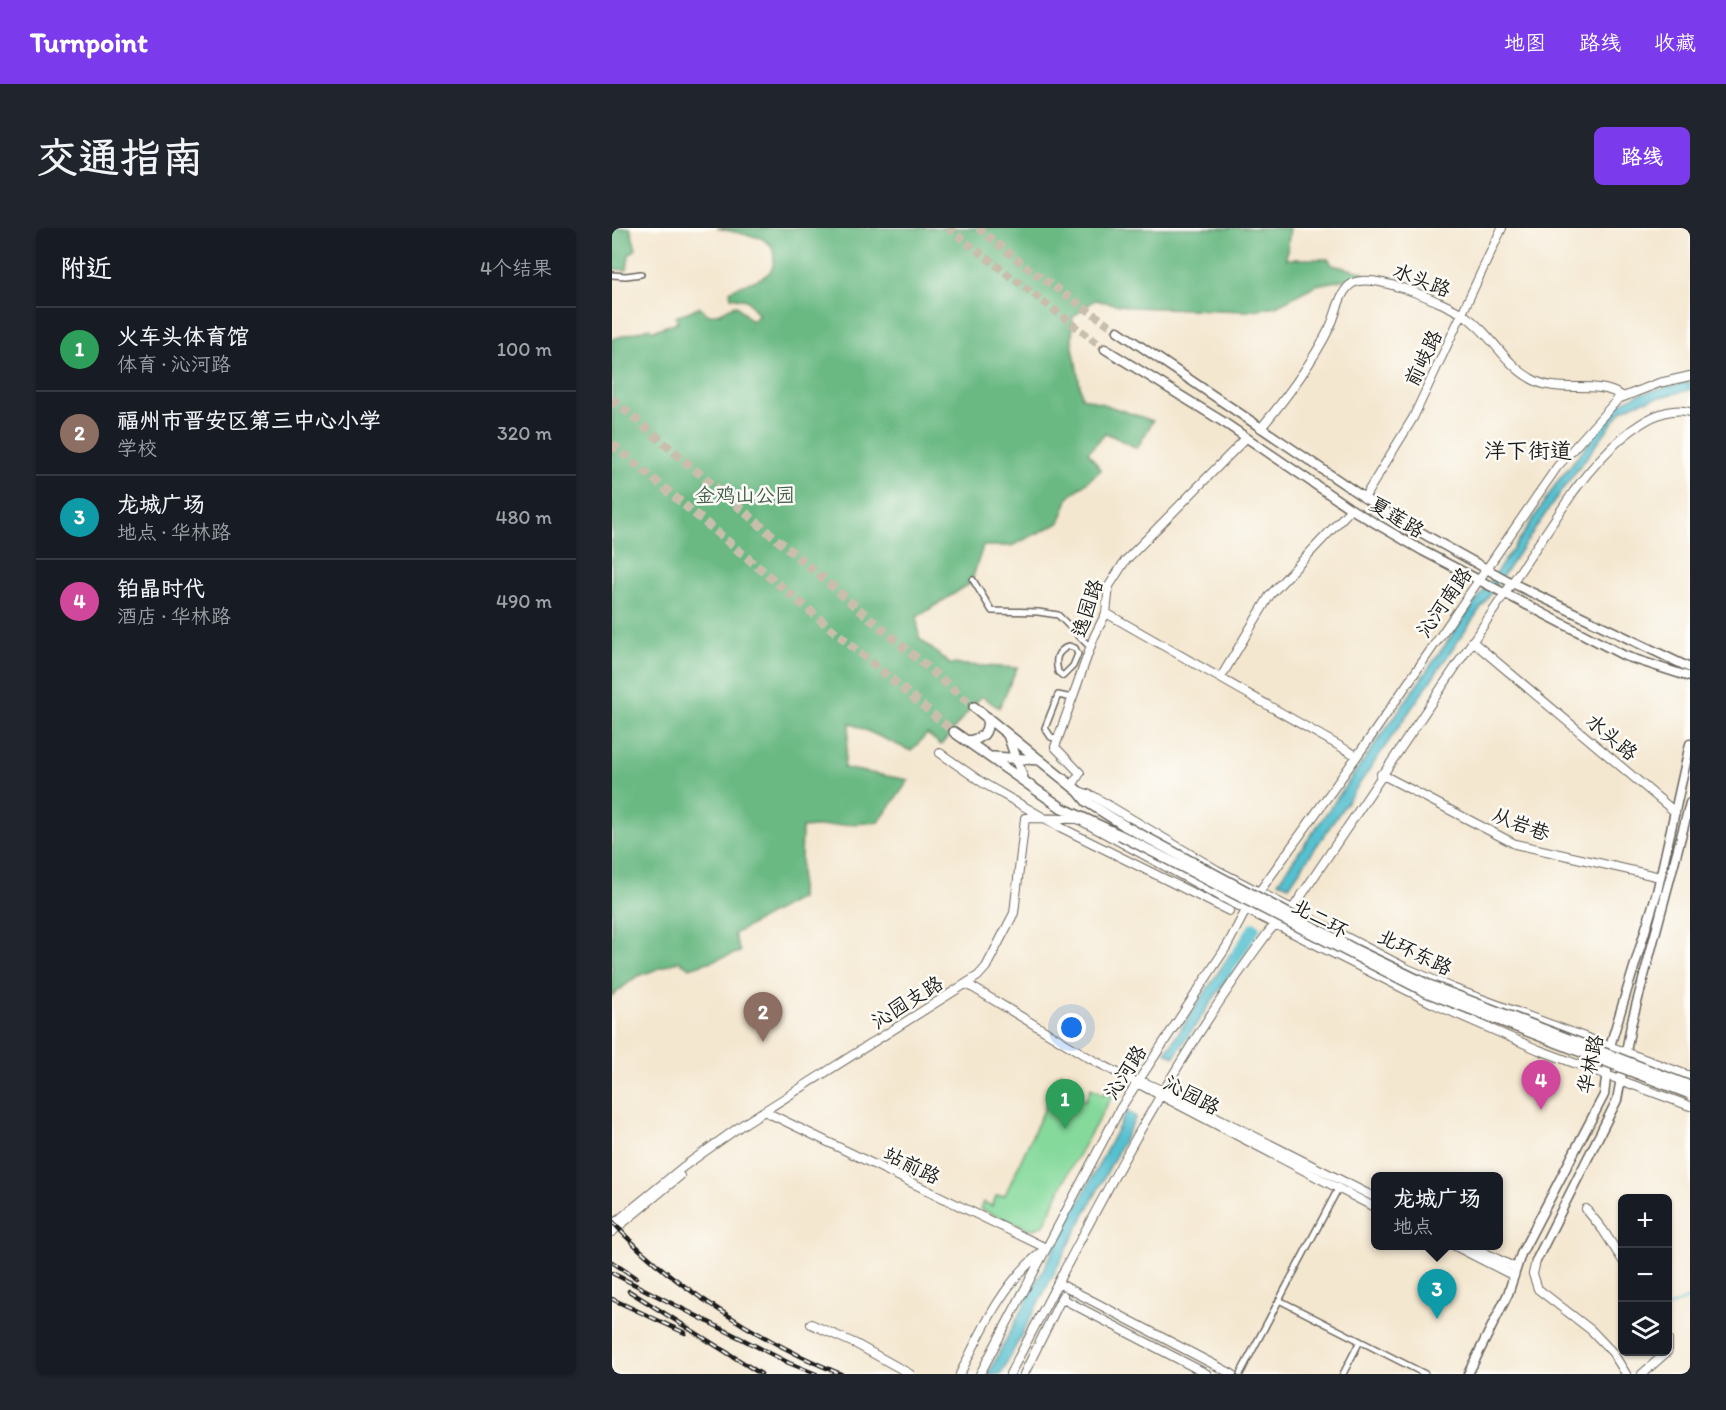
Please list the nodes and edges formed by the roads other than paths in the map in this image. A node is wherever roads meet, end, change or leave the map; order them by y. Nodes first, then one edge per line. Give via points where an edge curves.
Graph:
1 (1502, 228) edge
2 (640, 274) dead end
3 (612, 275) edge
4 (1463, 314) junction
5 (1118, 331) tunnel mouth
6 (1105, 349) tunnel mouth
7 (1690, 376) edge
8 (1622, 396) junction
9 (1690, 412) edge
10 (1261, 428) junction
11 (1246, 438) junction
12 (1364, 498) junction
13 (1351, 509) junction
14 (1486, 570) junction
15 (973, 580) dead end
16 (1478, 580) junction
17 (1512, 583) junction
18 (1505, 594) junction
19 (1106, 613) junction
20 (1472, 641) junction
21 (1091, 648) junction
22 (1690, 668) edge
23 (1063, 676) joint
24 (1221, 677) junction
25 (1690, 677) edge
26 (1072, 698) junction
27 (974, 707) tunnel mouth
28 (987, 717) junction
29 (954, 732) tunnel mouth
30 (1007, 733) junction
31 (1058, 739) junction
32 (967, 741) junction
33 (1690, 744) edge
34 (940, 753) dead end
35 (1357, 756) junction
36 (990, 757) junction
37 (1016, 759) junction
38 (1040, 760) junction
39 (1381, 774) junction
40 (1024, 781) junction
41 (1075, 788) junction
42 (1690, 804) edge
43 (1062, 807) junction
44 (1676, 812) junction
45 (1044, 818) junction
46 (1078, 819) junction
47 (1094, 830) junction
48 (1123, 830) junction
49 (1088, 840) junction
50 (1174, 872) junction
51 (1660, 877) junction
52 (1170, 881) junction
53 (1260, 892) junction
54 (1293, 909) junction
55 (1246, 910) junction
56 (1229, 911) dead end
57 (1275, 924) junction
58 (967, 984) junction
59 (1610, 1046) junction
60 (1625, 1051) junction
61 (1606, 1075) junction
62 (1690, 1076) edge
63 (1620, 1080) junction
64 (1137, 1082) junction
65 (1690, 1086) edge
66 (1160, 1093) junction
67 (1690, 1094) edge
68 (1690, 1106) edge
69 (764, 1112) junction
70 (712, 1147) junction
71 (1341, 1185) junction
72 (1371, 1196) edge
73 (1371, 1205) edge
74 (1586, 1209) dead end
75 (612, 1225) edge
76 (612, 1232) edge
77 (1046, 1248) junction
78 (1466, 1250) edge
79 (1479, 1250) edge
80 (1618, 1253) edge
81 (1536, 1261) joint
82 (1515, 1272) junction
83 (1058, 1283) junction
84 (1066, 1287) junction
85 (1061, 1298) junction
86 (1279, 1300) junction
87 (811, 1324) dead end
88 (1360, 1341) junction
89 (1662, 1356) edge
90 (910, 1374) edge
91 (960, 1374) edge
92 (980, 1374) edge
93 (1010, 1374) edge
94 (1023, 1374) edge
95 (1207, 1374) edge
96 (1232, 1374) edge
97 (1240, 1374) edge
98 (1343, 1374) edge
99 (1425, 1374) edge
100 (1468, 1374) edge
101 (1626, 1374) edge
102 (1642, 1374) edge

1 - 4 main road, 前岐路
2 - 3 street
4 - 8 main road, 水头路 via 1520,371 1539,383 1609,389
4 - 10 main road, 水头路 via 1380,281 1365,279 1354,283 1345,290 1326,336 1304,371
4 - 12 main road, 前岐路 via 1410,423
5 - 10 main road, 夏莲路
6 - 11 main road, 夏莲路
7 - 8 main road, 沁河南路
8 - 14 main road, 沁河南路 via 1557,467
9 - 17 main road via 1663,413 1604,453
10 - 12 main road, 夏莲路
11 - 13 main road, 夏莲路
11 - 19 main road, 逸园路 via 1125,561 1109,586
12 - 14 main road, 夏莲路
13 - 16 main road, 夏莲路
13 - 24 main road via 1270,595
14 - 16 main road, 沁河南路
14 - 17 main road, 夏莲路
15 - 21 street via 992,611 1058,615
16 - 18 main road, 夏莲路
16 - 35 main road, 沁河南路
17 - 18 main road
17 - 22 main road, 夏莲路
18 - 20 main road
18 - 25 main road, 夏莲路 via 1626,656
19 - 21 main road, 逸园路
19 - 24 main road
20 - 39 main road
20 - 44 main road, 水头路
21 - 26 main road, 逸园路
23 - 23 street via 1058,672 1058,654 1068,646 1075,648 1077,660
24 - 35 main road
26 - 31 main road, 逸园路
26 - 31 street via 1058,695 1045,728
27 - 28 highway, 北二环
28 - 30 highway, 北二环
28 - 32 highway via 982,737
29 - 32 highway, 北二环
30 - 37 highway
30 - 38 highway, 北二环
31 - 41 main road via 1055,747 1080,773
32 - 36 highway, 北二环
33 - 44 main road, 华林路
34 - 45 main road
35 - 53 main road, 沁河南路
36 - 37 highway
36 - 40 highway, 北二环
37 - 38 highway
37 - 40 highway
38 - 41 highway, 北二环
39 - 51 main road, 从岩巷 via 1515,844
39 - 54 main road
40 - 43 highway, 北二环
41 - 48 highway, 北二环
41 - 53 main road, 北环东路
42 - 60 main road, 华林路
43 - 46 main road
43 - 48 highway, 北二环
44 - 51 main road, 华林路
45 - 46 main road
45 - 49 main road
45 - 58 main road, 沁园支路 via 1025,818 1014,913 986,967
46 - 47 main road
47 - 49 main road
47 - 50 main road
48 - 65 highway, 北二环, bridge via 1429,985
48 - 67 highway, 北二环, bridge via 1426,992
49 - 52 main road
50 - 52 main road
50 - 55 main road
51 - 59 main road, 华林路
52 - 56 main road
53 - 54 main road, 北环东路
53 - 55 main road, 沁河路
54 - 57 main road, 沁河路
54 - 59 main road, 北环东路 via 1426,977
55 - 57 main road
55 - 64 main road, 沁河路 via 1227,946
57 - 61 main road via 1434,1004
57 - 66 main road, 沁河路
58 - 64 main road, 沁园路 via 1078,1052
58 - 69 main road, 沁园支路
59 - 60 main road, 北环东路
59 - 61 main road, 华林路
60 - 62 main road, 北环东路
60 - 63 main road, 华林路
61 - 63 main road
61 - 82 main road, 华林路 via 1604,1095
63 - 68 main road
63 - 81 main road, 华林路 via 1617,1100
64 - 66 main road, 沁园路
64 - 77 main road, 沁河路
66 - 71 main road, 沁园路
66 - 83 main road, 沁河路
69 - 70 main road, 沁园支路
69 - 77 main road, 站前路
70 - 75 main road, 沁园支路
70 - 76 main road, 沁园支路
71 - 72 main road
71 - 73 main road, 沁园路
71 - 86 street
74 - 80 main road
77 - 91 main road via 1026,1265 995,1306
77 - 92 main road, 沁河路
78 - 82 main road
79 - 82 main road
81 - 101 main road via 1533,1274 1538,1289 1591,1330
82 - 100 main road, 华林路
83 - 84 main road
83 - 93 main road, 沁河路
84 - 85 main road
84 - 96 main road
85 - 94 main road
85 - 95 main road
86 - 88 street
86 - 97 street
87 - 90 main road
88 - 98 street
88 - 99 street
89 - 102 main road

